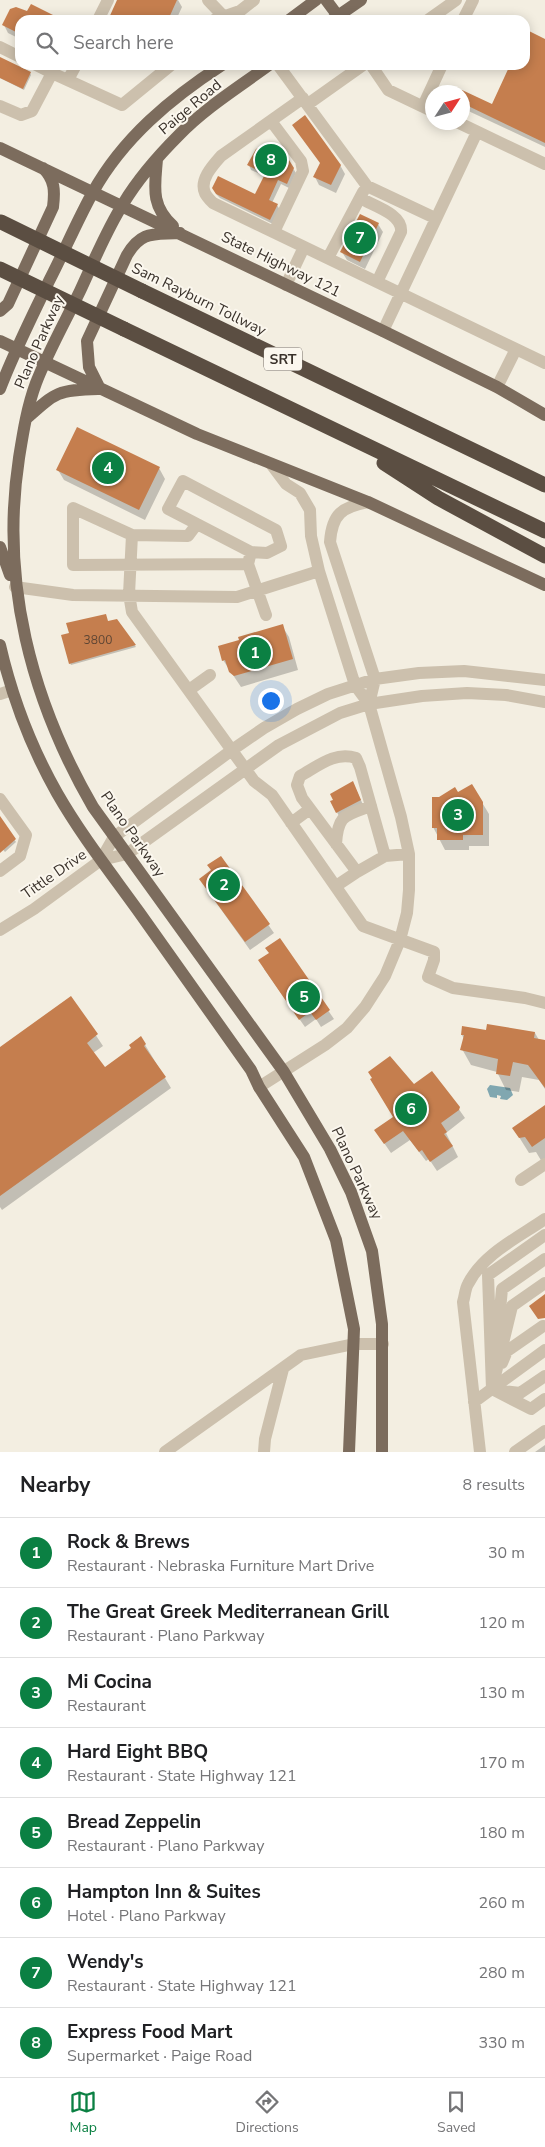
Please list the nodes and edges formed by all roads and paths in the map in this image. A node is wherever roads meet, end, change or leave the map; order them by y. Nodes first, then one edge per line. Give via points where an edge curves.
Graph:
1 (108, 0) edge
2 (208, 0) edge
3 (254, 0) edge
4 (316, 0) edge
5 (326, 0) edge
6 (361, 0) edge
7 (456, 0) edge
8 (472, 0) edge
9 (100, 15) edge
10 (219, 15) edge
11 (231, 15) edge
12 (296, 15) edge
13 (335, 15) edge
14 (342, 15) edge
15 (435, 15) edge
16 (465, 15) edge
17 (0, 47) edge
18 (15, 54) edge
19 (46, 70) edge
20 (73, 70) edge
21 (165, 70) edge
22 (215, 70) edge
23 (262, 70) edge
24 (282, 70) edge
25 (355, 70) edge
26 (374, 70) edge
27 (440, 70) edge
28 (52, 73) junction
29 (68, 80) junction
30 (436, 85) edge
31 (306, 101) junction
32 (0, 106) edge
33 (425, 108) edge
34 (271, 121) junction
35 (470, 128) edge
36 (477, 132) junction
37 (0, 148) edge
38 (157, 159) junction
39 (545, 164) edge
40 (41, 166) junction
41 (367, 186) junction
42 (93, 192) junction
43 (360, 198) junction
44 (122, 205) junction
45 (435, 218) junction
46 (1, 222) edge
47 (274, 232) junction
48 (180, 233) junction
49 (304, 247) junction
50 (328, 258) junction
51 (0, 269) edge
52 (377, 282) junction
53 (286, 285) junction
54 (401, 294) junction
55 (0, 310) edge
56 (383, 331) junction
57 (0, 342) edge
58 (516, 349) junction
59 (17, 350) junction
60 (0, 361) edge
61 (45, 363) junction
62 (545, 363) edge
63 (2, 385) edge
64 (497, 387) junction
65 (100, 389) junction
66 (545, 415) edge
67 (26, 418) junction
68 (328, 427) junction
69 (271, 464) junction
70 (545, 485) edge
71 (368, 502) junction
72 (197, 524) junction
73 (545, 531) edge
74 (132, 536) junction
75 (0, 547) edge
76 (545, 556) edge
77 (250, 558) junction
78 (131, 565) junction
79 (319, 571) junction
80 (545, 585) edge
81 (15, 587) junction
82 (258, 591) junction
83 (128, 594) junction
84 (266, 615) dead end
85 (0, 645) edge
86 (210, 675) dead end
87 (375, 679) junction
88 (545, 680) edge
89 (355, 685) junction
90 (189, 690) junction
91 (6, 692) edge
92 (545, 702) edge
93 (370, 704) junction
94 (232, 750) junction
95 (246, 770) junction
96 (0, 799) edge
97 (371, 806) junction
98 (310, 809) junction
99 (291, 823) junction
100 (114, 837) junction
101 (336, 844) junction
102 (127, 854) junction
103 (409, 854) junction
104 (384, 856) junction
105 (101, 860) junction
106 (0, 870) edge
107 (357, 872) junction
108 (336, 886) junction
109 (0, 930) edge
110 (400, 940) junction
111 (545, 1003) edge
112 (284, 1072) junction
113 (259, 1087) junction
114 (545, 1164) edge
115 (521, 1180) dead end
116 (545, 1220) edge
117 (545, 1235) edge
118 (545, 1259) edge
119 (545, 1283) edge
120 (543, 1326) dead end
121 (354, 1344) junction
122 (383, 1344) junction
123 (545, 1350) edge
124 (283, 1369) junction
125 (545, 1376) edge
126 (492, 1389) junction
127 (545, 1399) edge
128 (474, 1402) junction
129 (545, 1431) edge
130 (165, 1452) edge
131 (264, 1452) edge
132 (349, 1452) edge
133 (382, 1452) edge
134 (480, 1452) edge
135 (515, 1452) edge

1 - 9 street
2 - 10 street
3 - 11 street
4 - 12 main road
5 - 13 main road
6 - 14 main road
7 - 15 street
8 - 16 street
17 - 18 street
19 - 28 street
20 - 29 street
21 - 29 street via 122,105
22 - 42 main road, Paige Road via 145,123
23 - 38 main road, Paige Road via 180,133
24 - 31 street
25 - 31 street
26 - 33 street via 388,90
27 - 30 street
28 - 29 street
28 - 32 street via 32,111 21,116
31 - 34 street
31 - 41 street
34 - 47 street via 301,161 303,171
34 - 47 street via 221,156 204,181 204,192 213,203
35 - 36 street
36 - 39 street
36 - 45 street
37 - 40 main road, State Highway 121
38 - 44 main road, Paige Road
38 - 48 main road via 156,200 165,219
40 - 42 main road, State Highway 121
40 - 55 main road via 51,176 54,207 8,304
41 - 43 street
41 - 45 street
42 - 44 main road, State Highway 121
42 - 59 main road, Plano Parkway
43 - 50 street
43 - 52 street via 395,217 402,227
44 - 48 main road, State Highway 121
44 - 61 main road, Plano Parkway
45 - 54 street
46 - 70 highway, Sam Rayburn Tollway / SRT, bridge
47 - 49 street
48 - 53 main road, State Highway 121
48 - 65 main road via 144,236 127,255 87,342 89,367
49 - 50 street
49 - 53 street
50 - 52 street
51 - 68 highway, bridge
52 - 54 street
53 - 56 main road, State Highway 121
54 - 56 street
54 - 58 street
56 - 64 main road, State Highway 121
57 - 59 main road
58 - 62 street
58 - 64 street
59 - 61 main road
59 - 63 main road, Plano Parkway
60 - 63 main road
61 - 65 main road
61 - 67 main road, Plano Parkway
64 - 66 main road, State Highway 121
65 - 67 main road via 59,392
65 - 69 main road
67 - 81 main road, Plano Parkway via 13,510
68 - 73 highway
68 - 76 highway via 438,498
69 - 71 main road
69 - 79 street via 286,484 300,493 310,510 311,536
71 - 80 main road
71 - 87 street via 350,505 339,513 331,528 330,542
72 - 74 street via 188,536
72 - 77 street
72 - 77 street via 168,509 183,481 276,530 280,546
74 - 78 street
74 - 78 street via 73,508 72,565
75 - 81 main road
77 - 78 street
77 - 82 street
78 - 83 street
79 - 82 street
79 - 89 street
81 - 83 street via 73,595
81 - 100 main road, Plano Parkway via 30,659 56,736 78,781
82 - 83 street via 237,597
82 - 84 street
83 - 90 street via 132,612
85 - 91 main road
86 - 90 street
87 - 88 street via 464,671
87 - 89 street
87 - 93 street
89 - 93 street
89 - 94 street via 297,709
90 - 94 street
91 - 105 main road via 58,794
92 - 93 street via 506,694 466,693
93 - 95 street via 310,727
93 - 103 street
94 - 95 street
94 - 100 street
95 - 99 street via 272,795
95 - 102 street
96 - 106 street via 26,835 20,856
97 - 98 street via 356,758 346,755 334,757 300,776 297,785
97 - 101 street via 340,820
97 - 104 street
98 - 99 street
98 - 101 street
99 - 108 street
100 - 102 main road, Plano Parkway
100 - 105 street
101 - 107 street
102 - 105 street
102 - 112 main road, Plano Parkway
103 - 104 street
103 - 110 street via 407,913
104 - 107 street
105 - 109 street, Tittle Drive
105 - 113 main road via 251,1070
107 - 108 street
108 - 110 street via 363,926
110 - 111 street via 434,952 428,978 453,988
110 - 112 street via 385,976 347,1028
112 - 113 street
112 - 122 main road, Plano Parkway via 334,1156 367,1235 372,1251
113 - 121 main road via 304,1157 324,1206 336,1240 349,1299
114 - 115 street
116 - 128 street via 488,1258 467,1285 463,1302
117 - 126 street via 488,1275
118 - 126 street via 502,1289
119 - 126 street via 512,1306
120 - 126 street via 507,1351
121 - 122 street
121 - 124 street via 301,1356
121 - 132 main road
122 - 133 main road, Plano Parkway
123 - 126 street
124 - 130 street
124 - 131 street
125 - 126 street via 520,1393
126 - 127 street via 531,1409
126 - 128 street
128 - 134 street
129 - 135 street

